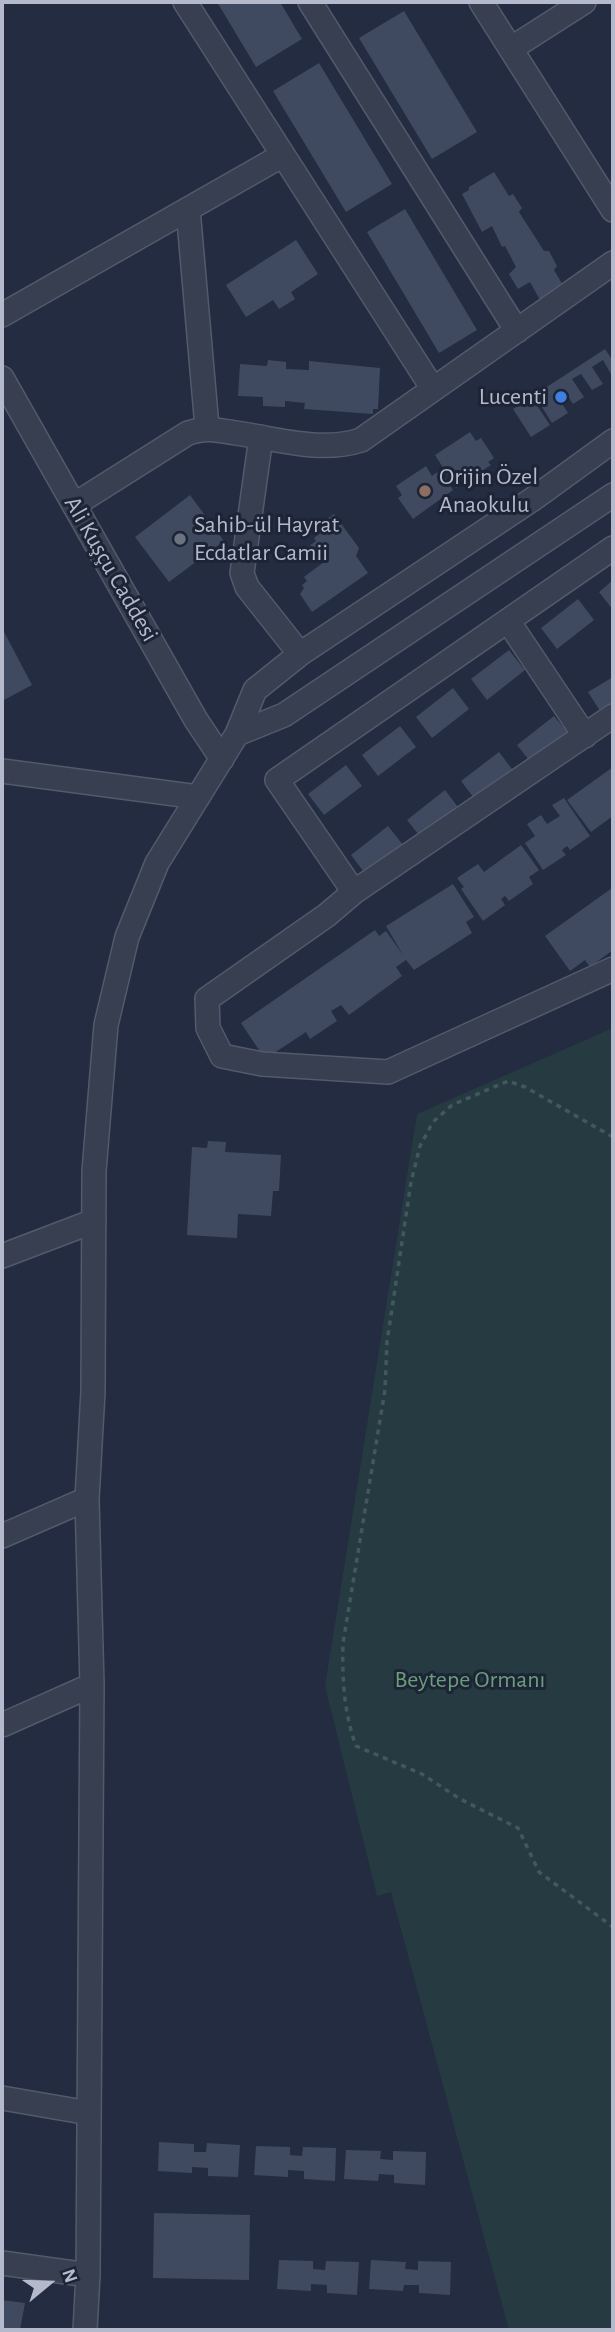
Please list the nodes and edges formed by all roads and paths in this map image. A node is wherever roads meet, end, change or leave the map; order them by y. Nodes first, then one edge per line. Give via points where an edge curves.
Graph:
1 (185, 2) edge
2 (310, 2) edge
3 (481, 2) edge
4 (584, 2) edge
5 (512, 48) junction
6 (283, 155) junction
7 (188, 209) junction
8 (613, 210) edge
9 (613, 263) edge
10 (2, 315) edge
11 (517, 331) junction
12 (2, 378) edge
13 (433, 389) junction
14 (207, 427) junction
15 (261, 436) junction
16 (613, 441) edge
17 (613, 495) edge
18 (74, 505) junction
19 (613, 548) edge
20 (508, 621) junction
21 (300, 654) junction
22 (613, 716) edge
23 (237, 734) junction
24 (585, 736) junction
25 (222, 759) junction
26 (2, 771) edge
27 (198, 797) junction
28 (354, 892) junction
29 (613, 969) edge
30 (613, 1136) edge
31 (94, 1221) junction
32 (2, 1256) edge
33 (87, 1499) junction
34 (2, 1536) edge
35 (92, 1685) junction
36 (2, 1725) edge
37 (613, 1927) edge
38 (2, 2098) edge
39 (89, 2113) junction
40 (2, 2263) edge
41 (88, 2275) junction
42 (85, 2330) edge

1 - 6 street
2 - 11 street
3 - 5 street
4 - 5 street
5 - 8 street
6 - 7 street
6 - 13 street
7 - 10 street
7 - 14 street
9 - 11 street
11 - 13 street
12 - 18 street, Ali Kuşçu Caddesi
13 - 15 street via 361,440 346,445
14 - 15 street
14 - 18 street via 188,433
15 - 21 street via 242,573 247,587
16 - 21 street
17 - 23 street via 284,715
18 - 25 street, Ali Kuşçu Caddesi
19 - 20 street
20 - 24 street
20 - 28 street via 277,780
21 - 23 street via 255,690
22 - 24 street
23 - 25 street
24 - 28 street
25 - 27 street
26 - 27 street
27 - 31 street via 157,863 127,937 106,1025
28 - 29 street via 207,999 208,1028 222,1056 262,1064 388,1072
30 - 37 path via 508,1082 452,1105 433,1122 420,1146 342,1643 342,1684 356,1746 422,1774 518,1828 539,1872
31 - 32 street
31 - 33 street
33 - 34 street
33 - 35 street
35 - 36 street
35 - 39 street
38 - 39 street
39 - 41 street
40 - 41 street
41 - 42 street

